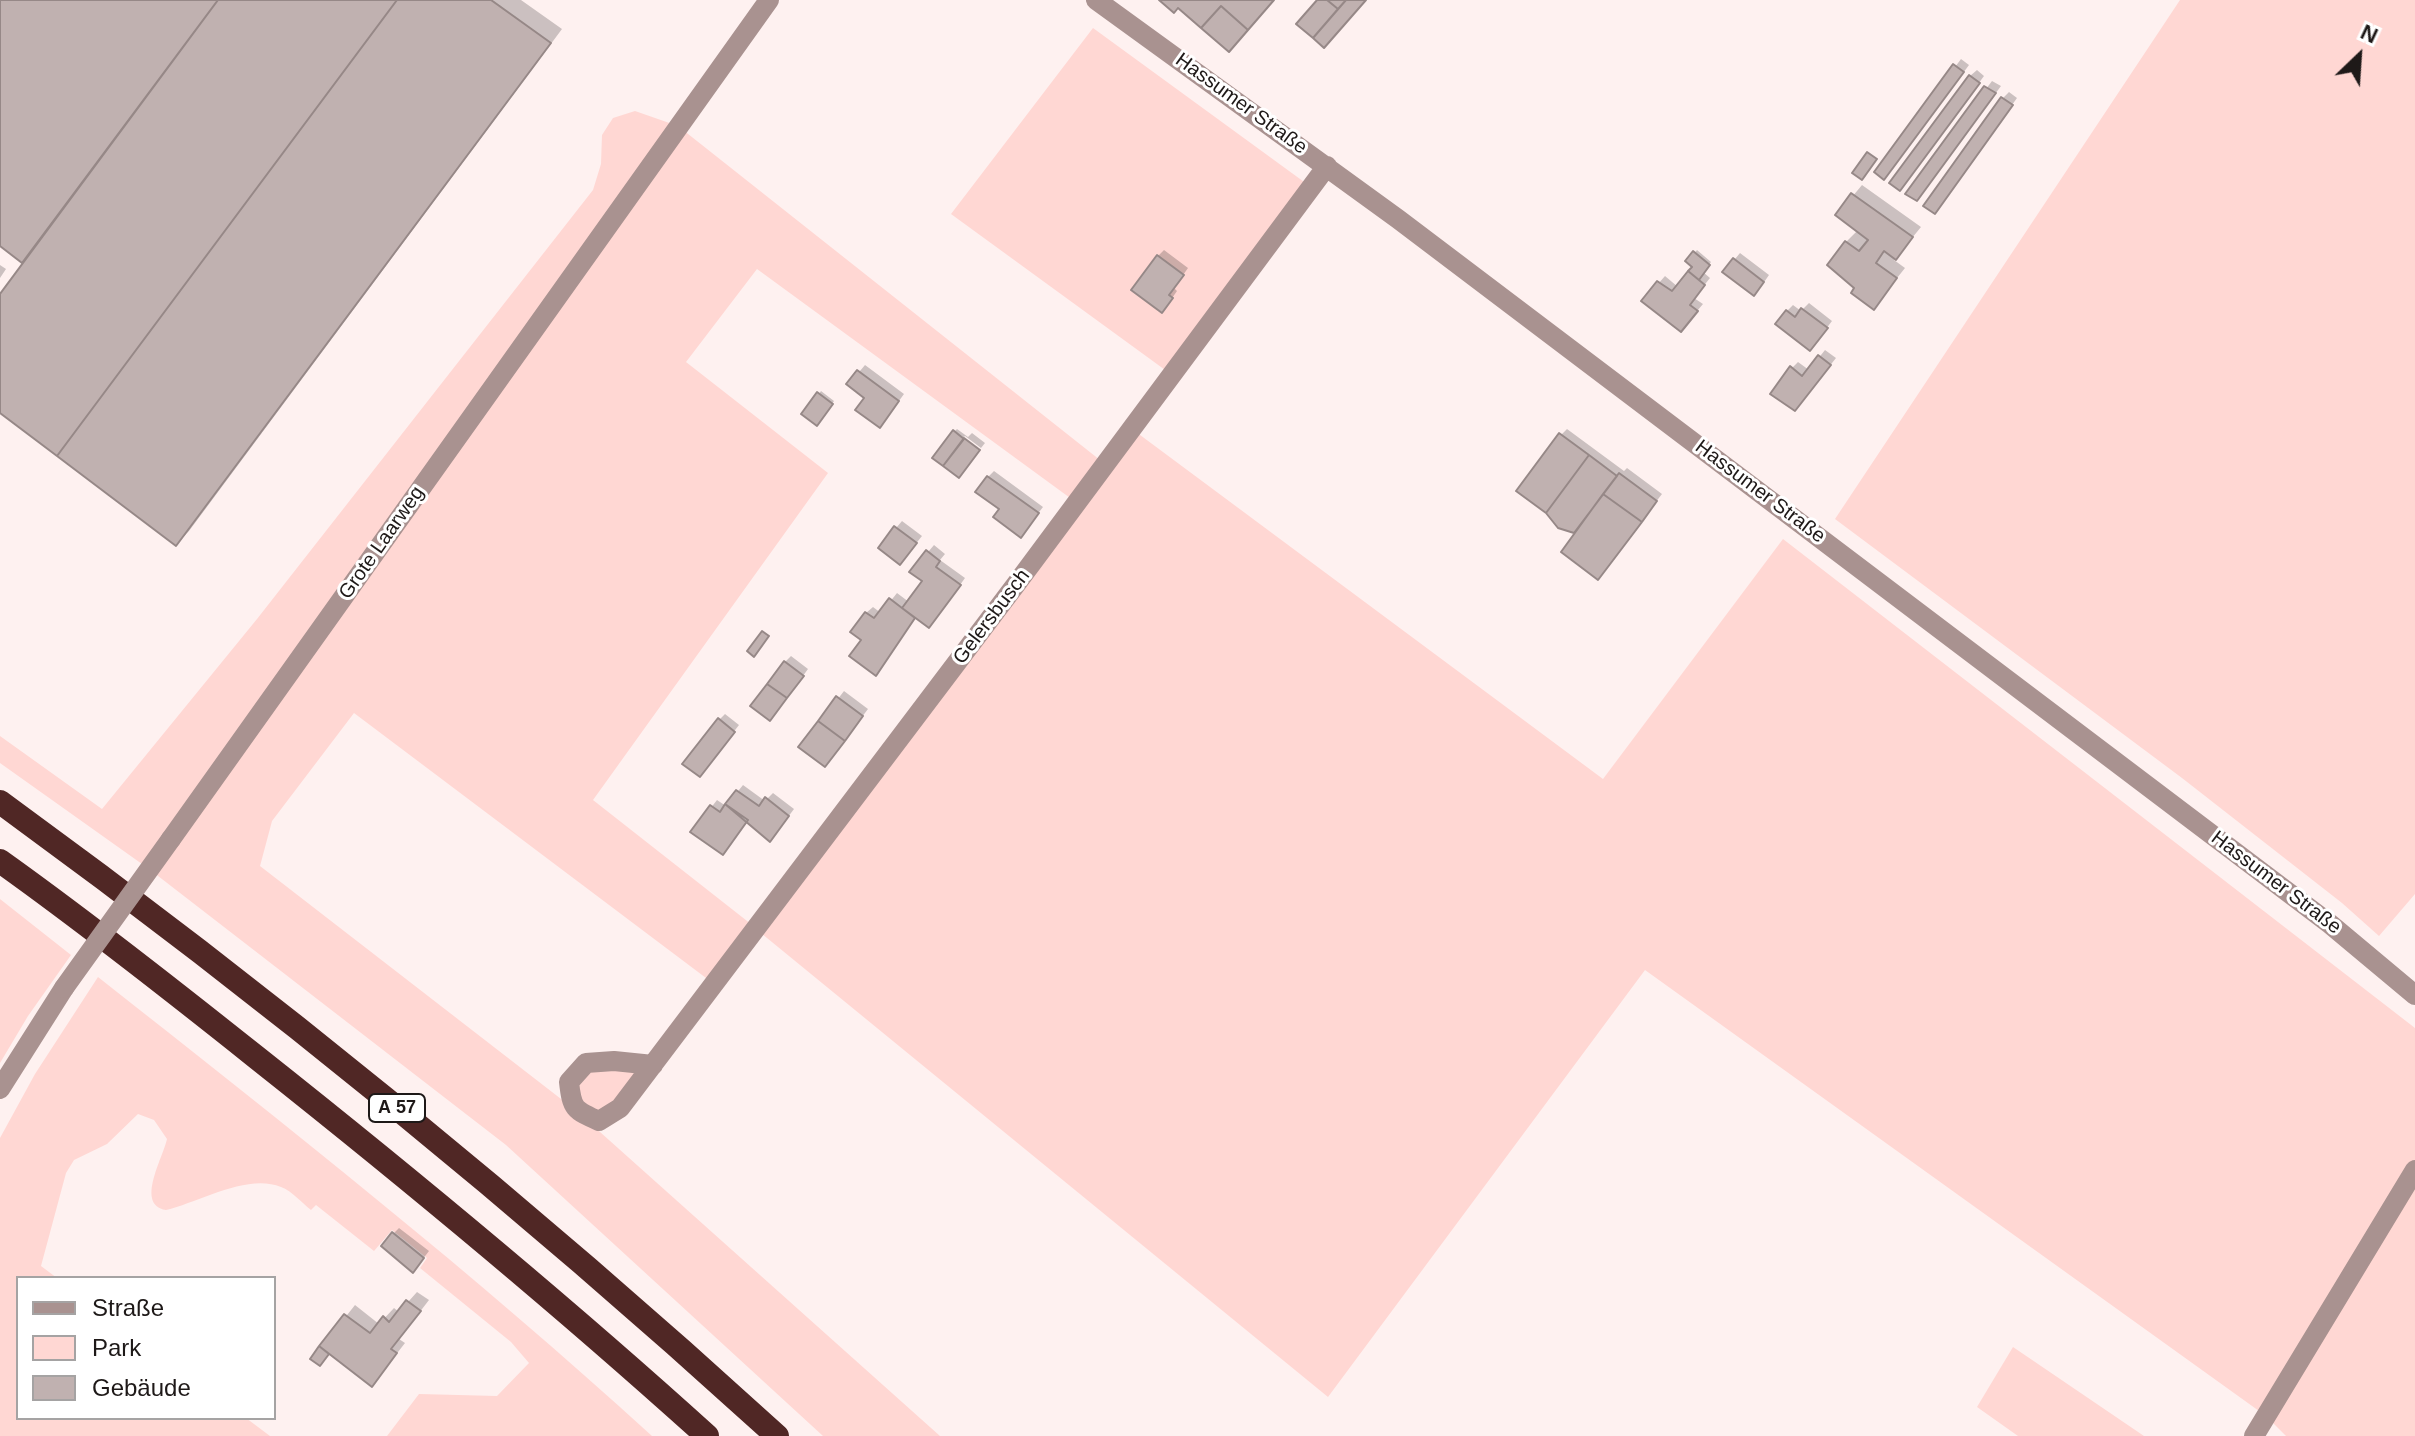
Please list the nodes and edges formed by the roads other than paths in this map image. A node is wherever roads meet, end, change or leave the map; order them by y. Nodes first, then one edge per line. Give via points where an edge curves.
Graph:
1 (769, 0) edge
2 (1096, 0) edge
3 (1327, 166) junction
4 (0, 802) edge
5 (0, 861) edge
6 (2415, 995) edge
7 (653, 1065) dead end
8 (0, 1089) edge
9 (2415, 1170) edge
10 (707, 1436) edge
11 (777, 1436) edge
12 (2254, 1436) edge

1 - 8 street, Grote Laarweg, bridge via 64,988
2 - 3 street, Hassumer Straße
3 - 6 street, Hassumer Straße via 2318,914
3 - 7 street, Gelersbusch
4 - 11 highway, A 57 via 202,953 455,1155
5 - 10 highway, A 57 via 372,1149
9 - 12 street

